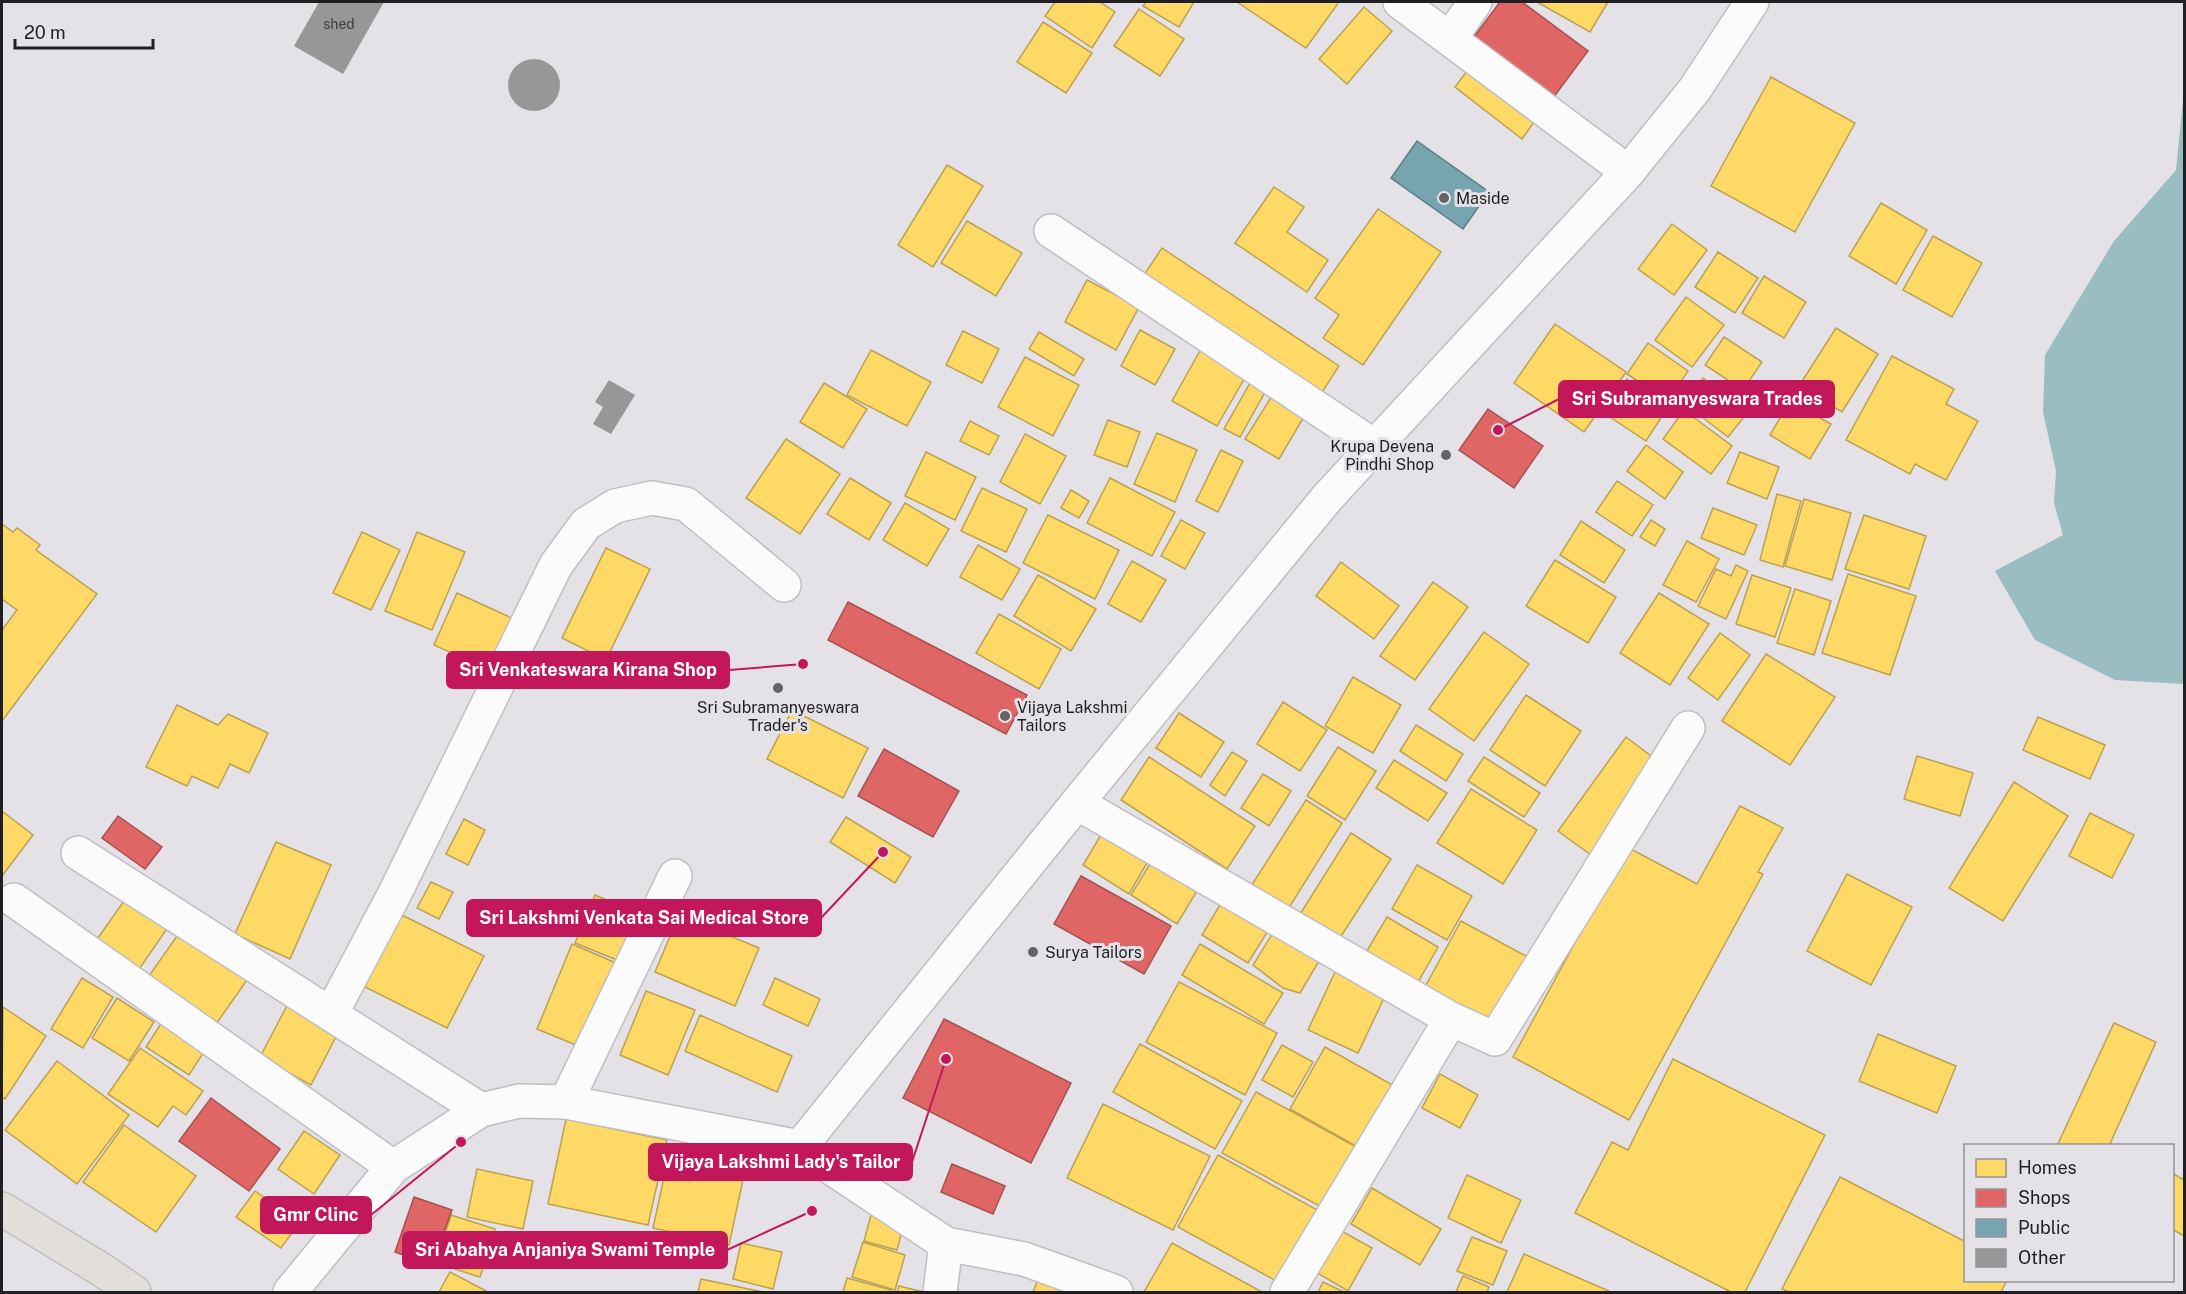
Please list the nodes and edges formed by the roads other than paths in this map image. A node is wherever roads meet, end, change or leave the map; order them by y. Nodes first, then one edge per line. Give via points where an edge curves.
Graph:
1 (1400, 2) edge
2 (1475, 2) edge
3 (1752, 2) edge
4 (1450, 39) junction
5 (1628, 172) junction
6 (1051, 231) dead end
7 (1374, 446) junction
8 (784, 585) dead end
9 (1688, 728) dead end
10 (1077, 803) junction
11 (78, 853) dead end
12 (675, 876) dead end
13 (14, 900) dead end
14 (331, 1014) junction
15 (1451, 1019) junction
16 (566, 1102) junction
17 (481, 1110) junction
18 (800, 1147) junction
19 (393, 1167) junction
20 (2, 1209) edge
21 (946, 1244) junction
22 (134, 1293) edge
23 (290, 1293) edge
24 (940, 1293) edge
25 (1116, 1293) edge
26 (1287, 1293) edge

1 - 4 street
2 - 4 street
3 - 5 street via 1695,89
4 - 5 street
5 - 7 street
6 - 7 street
7 - 10 street via 1326,498
8 - 14 street via 686,504 652,498 615,506 586,524 556,565 394,895
9 - 15 street via 1495,1039
10 - 15 street
10 - 18 street
11 - 14 street
12 - 16 street
13 - 19 street
14 - 17 street
15 - 26 street
16 - 17 street via 519,1101
16 - 18 street
17 - 19 street
18 - 21 street
19 - 23 street
20 - 22 main road
21 - 24 street
21 - 25 street via 1024,1259

